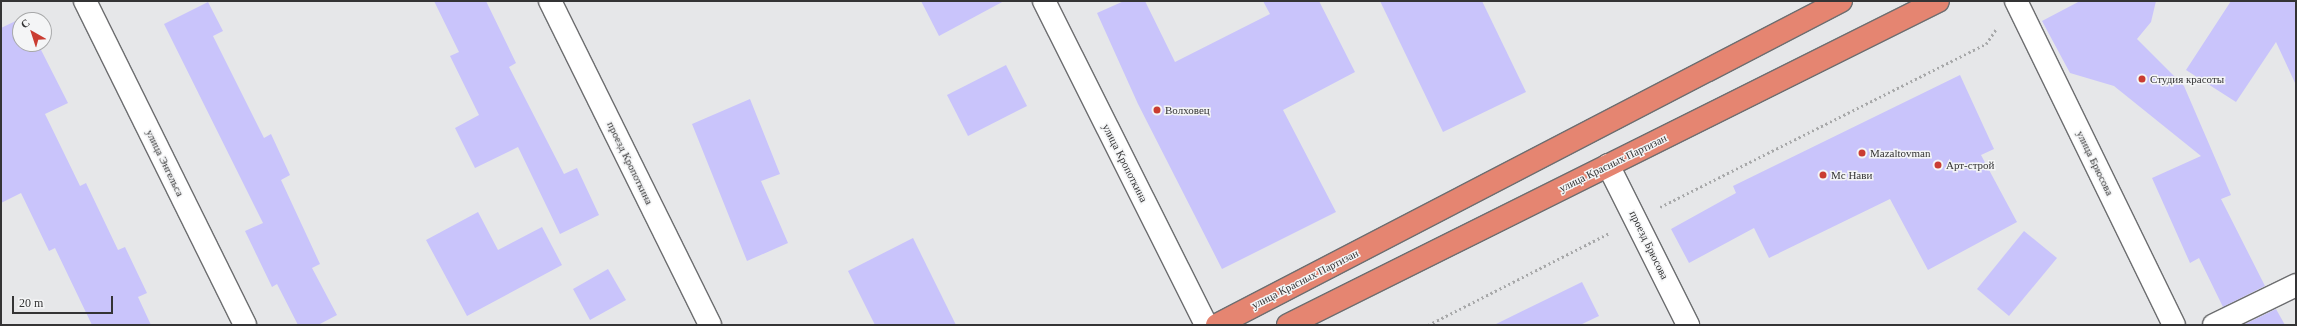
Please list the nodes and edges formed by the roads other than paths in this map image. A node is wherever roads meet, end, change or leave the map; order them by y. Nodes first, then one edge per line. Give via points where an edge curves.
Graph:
1 (85, 1) edge
2 (550, 1) edge
3 (1044, 1) edge
4 (1841, 1) edge
5 (1938, 1) edge
6 (2016, 1) edge
7 (1608, 165) junction
8 (2296, 285) edge
9 (245, 325) edge
10 (710, 325) edge
11 (1206, 325) edge
12 (1217, 325) edge
13 (1288, 325) edge
14 (1688, 325) edge
15 (2174, 325) edge
16 (2214, 325) edge

1 - 9 street, улица Энгельса
2 - 10 street, проезд Кропоткина
3 - 11 street, улица Кропоткина
4 - 12 highway, улица Красных Партизан
5 - 7 highway, улица Красных Партизан
6 - 15 street, улица Брюсова
7 - 13 highway, улица Красных Партизан
7 - 14 street, проезд Брюсова
8 - 16 street

